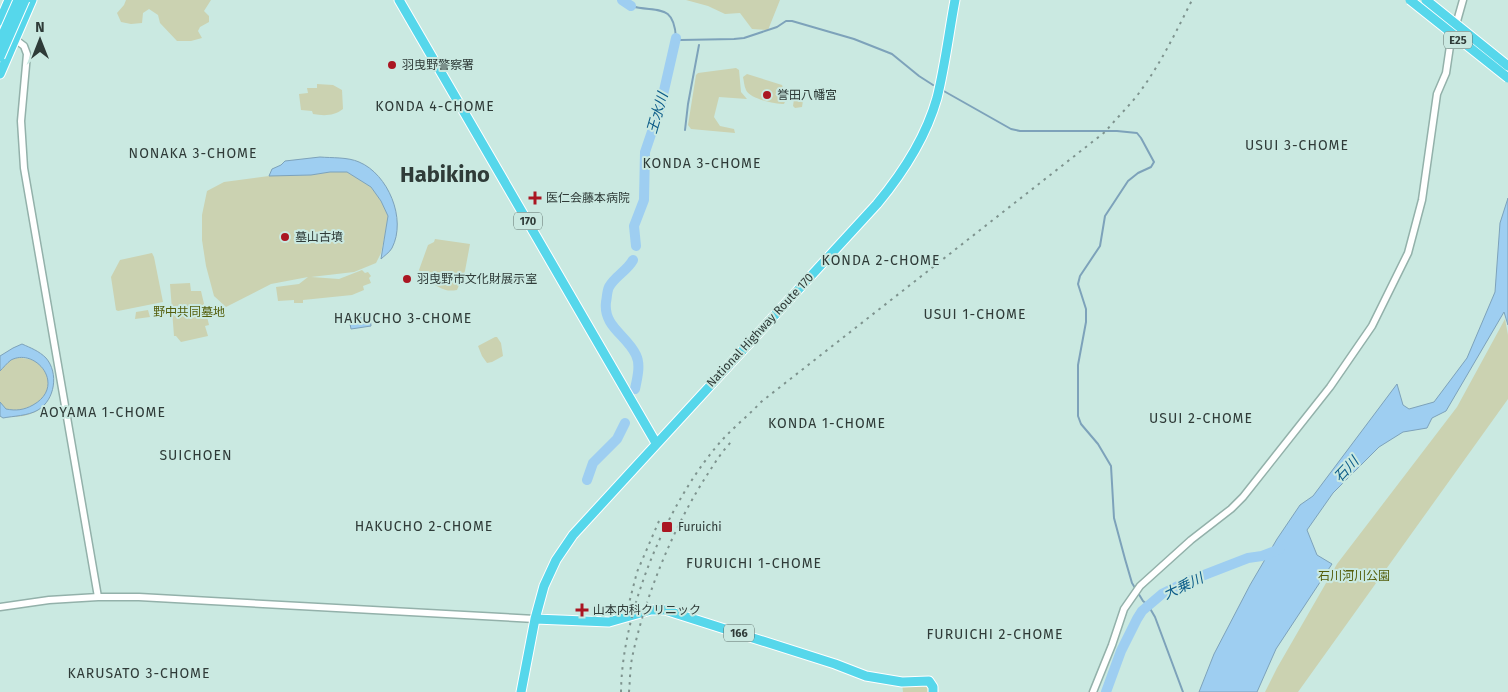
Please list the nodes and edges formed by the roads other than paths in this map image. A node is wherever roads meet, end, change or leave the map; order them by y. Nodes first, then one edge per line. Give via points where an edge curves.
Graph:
1 (9, 0) edge
2 (18, 0) edge
3 (25, 0) edge
4 (32, 0) edge
5 (399, 0) edge
6 (955, 0) edge
7 (1410, 0) edge
8 (1426, 0) edge
9 (1463, 0) edge
10 (0, 21) edge
11 (0, 32) edge
12 (16, 39) junction
13 (0, 41) edge
14 (0, 57) edge
15 (1508, 66) edge
16 (0, 74) edge
17 (1508, 78) edge
18 (656, 443) junction
19 (98, 597) junction
20 (0, 607) edge
21 (535, 619) junction
22 (521, 692) edge
23 (933, 692) edge
24 (1093, 692) edge

1 - 10 highway
2 - 13 highway, bridge
3 - 14 highway, bridge
4 - 12 highway
5 - 18 highway, 170
6 - 18 highway, National Highway Route 170 via 936,99 920,139 901,172 876,204
7 - 17 highway, E25, bridge
8 - 15 highway, E25, bridge
9 - 24 street via 1446,72 1437,94 1422,200 1408,253 1372,326 1330,387 1243,497 1133,594 1124,609
11 - 12 street
12 - 16 highway
12 - 19 street via 27,54 21,121 25,171
18 - 21 highway, National Highway Route 170 via 572,535 544,586
19 - 20 street
19 - 21 street
21 - 22 highway, National Highway Route 170
21 - 23 highway, 166 via 610,622 651,610 665,610 866,676 902,682 929,681

